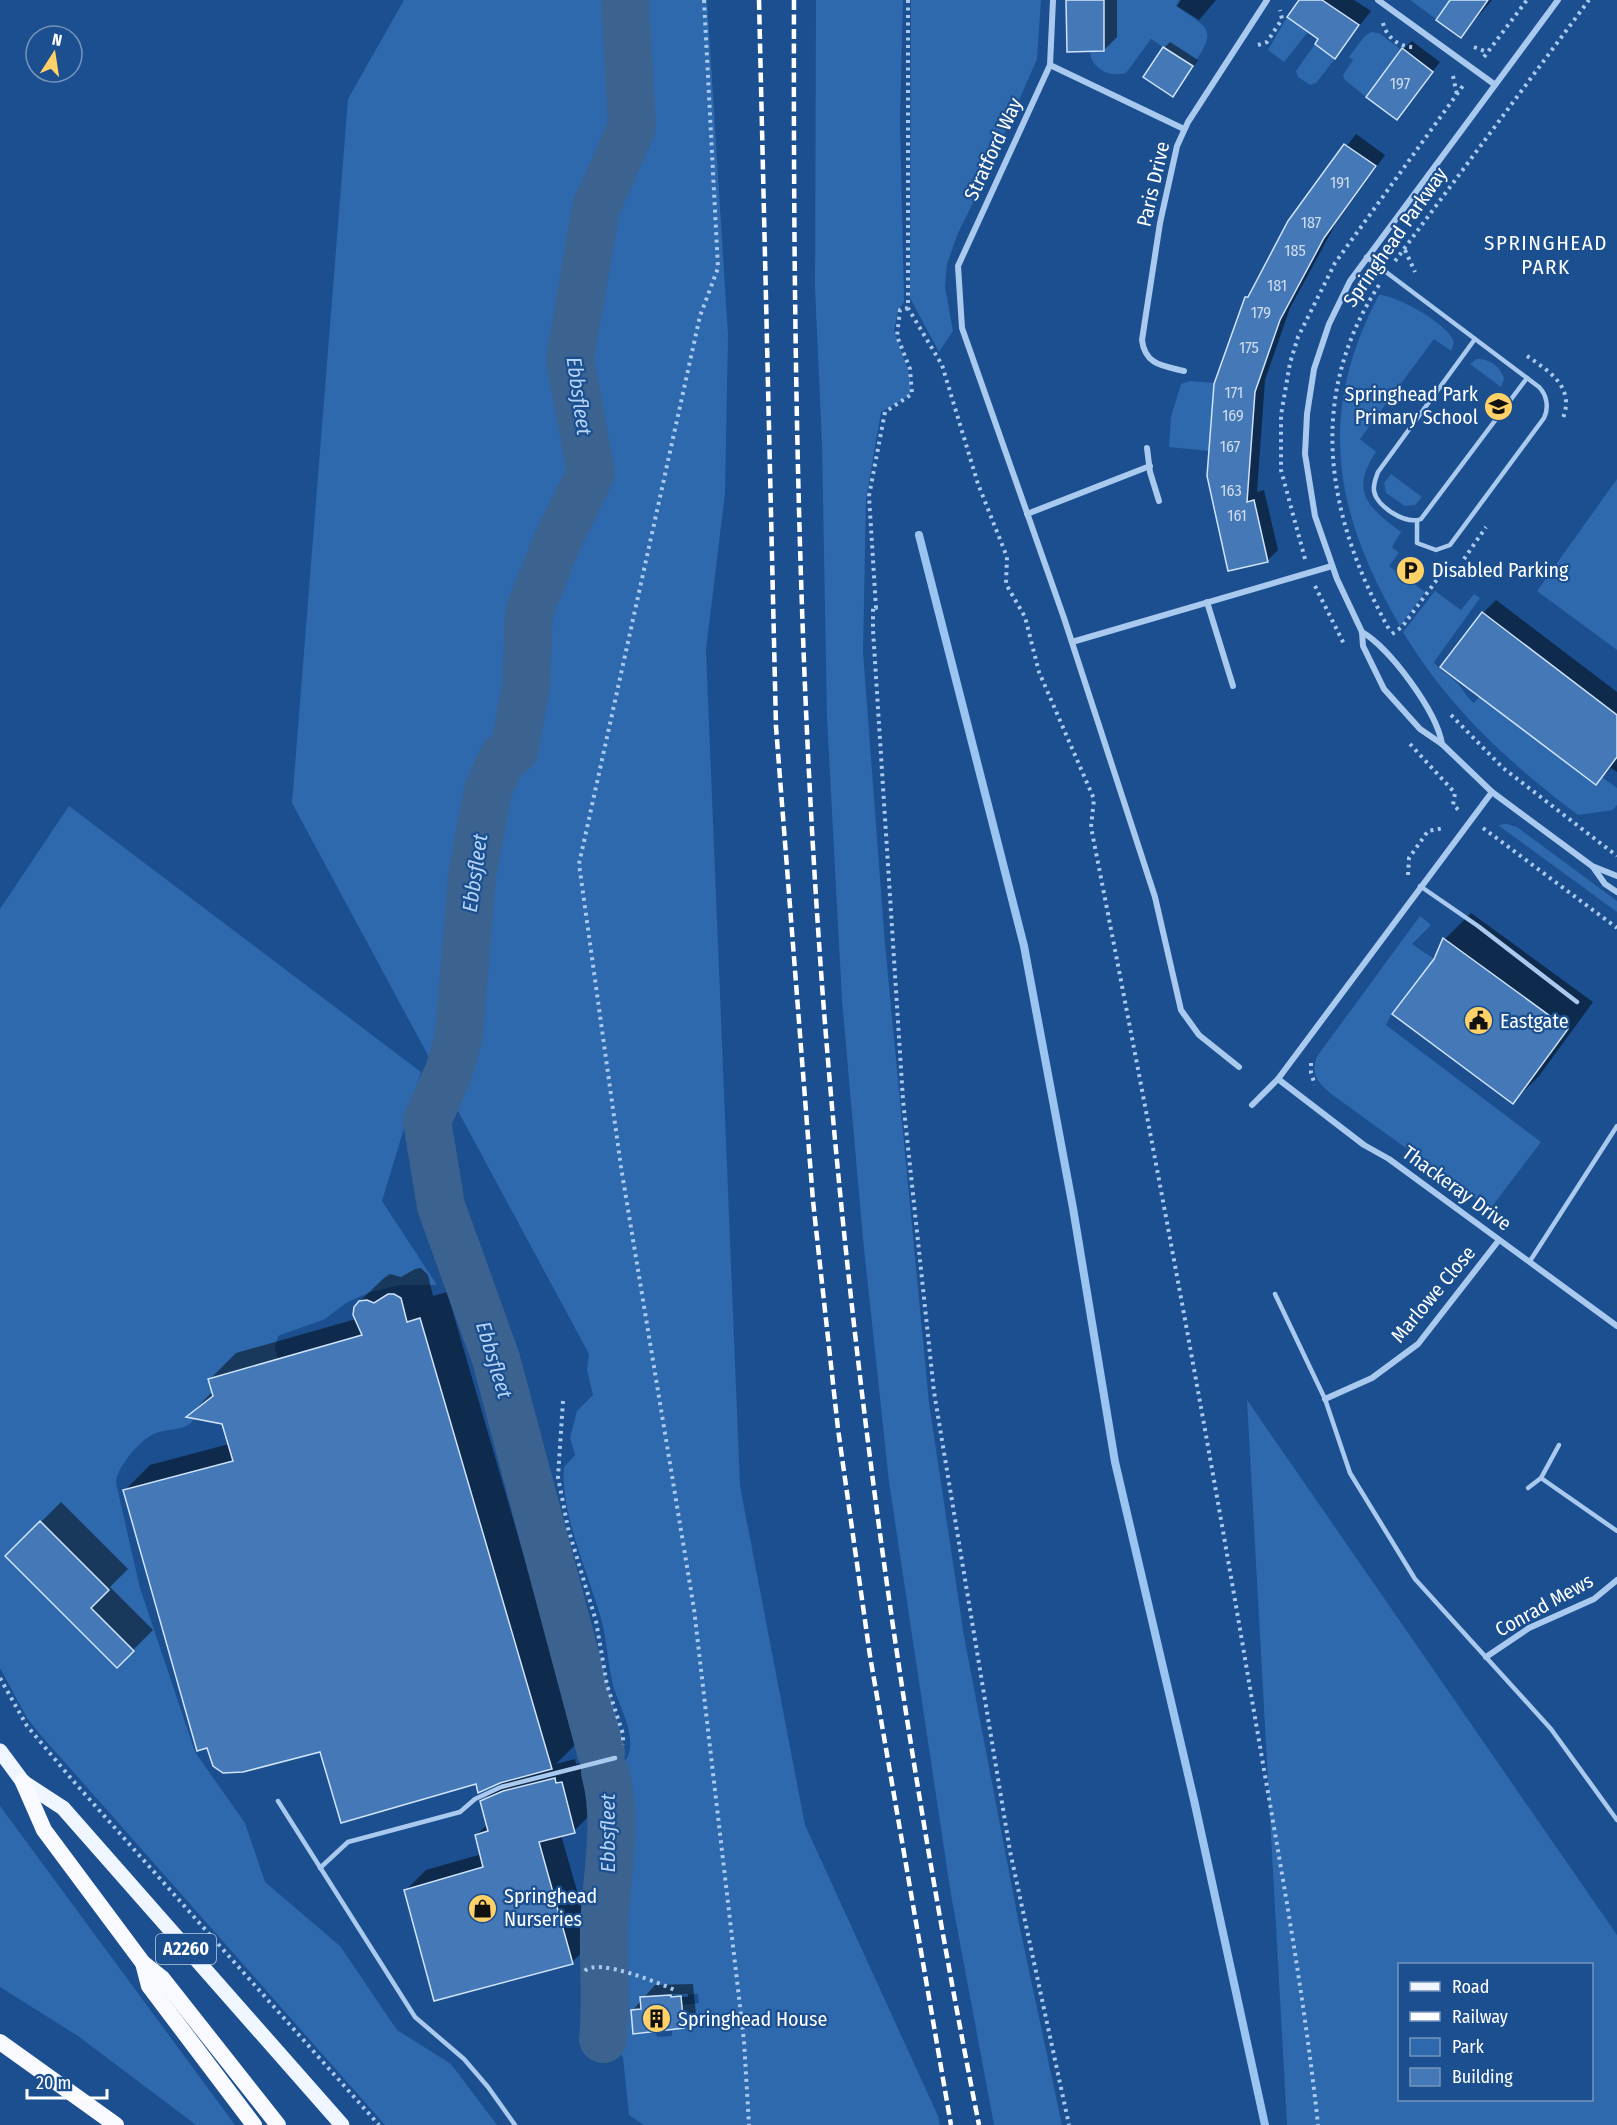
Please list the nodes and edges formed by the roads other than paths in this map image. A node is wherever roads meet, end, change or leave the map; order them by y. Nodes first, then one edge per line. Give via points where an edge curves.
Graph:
1 (1053, 0) edge
2 (1267, 0) edge
3 (1378, 0) edge
4 (1558, 0) edge
5 (1050, 64) junction
6 (1494, 84) junction
7 (1184, 129) junction
8 (1366, 257) junction
9 (1475, 339) junction
10 (1184, 371) dead end
11 (1527, 378) junction
12 (1147, 448) dead end
13 (1149, 466) junction
14 (1159, 501) dead end
15 (1027, 514) junction
16 (1417, 521) junction
17 (1332, 566) junction
18 (1207, 603) junction
19 (1362, 632) junction
20 (1072, 642) junction
21 (1233, 686) dead end
22 (1442, 744) junction
23 (1492, 792) junction
24 (1592, 866) junction
25 (1617, 876) edge
26 (1420, 886) junction
27 (1617, 892) edge
28 (1576, 1002) dead end
29 (1239, 1067) dead end
30 (1278, 1079) junction
31 (1252, 1105) dead end
32 (1617, 1126) edge
33 (1499, 1240) junction
34 (1530, 1261) junction
35 (1275, 1294) dead end
36 (1617, 1326) edge
37 (1325, 1399) junction
38 (1558, 1444) dead end
39 (1541, 1478) junction
40 (1528, 1488) dead end
41 (1617, 1531) edge
42 (1617, 1580) edge
43 (1486, 1657) junction
44 (0, 1751) edge
45 (615, 1758) road end
46 (23, 1782) junction
47 (278, 1801) dead end
48 (1617, 1820) edge
49 (320, 1868) junction
50 (143, 1963) junction
51 (0, 2042) edge
52 (116, 2125) edge
53 (254, 2125) edge
54 (278, 2125) edge
55 (342, 2125) edge
56 (515, 2125) edge

1 - 5 street, Stratford Way
2 - 7 street, Paris Drive
3 - 6 street
4 - 6 street, Springhead Parkway
5 - 7 street
5 - 15 street, Stratford Way via 958,266 967,345
6 - 8 street, Springhead Parkway
7 - 10 street, Paris Drive via 1167,188 1142,340 1152,362
8 - 9 lane
8 - 17 street, Springhead Parkway via 1342,296 1323,339 1307,414 1305,454 1310,498
9 - 11 lane
9 - 16 lane via 1375,478 1375,493 1381,503 1404,519
11 - 16 lane
11 - 16 lane via 1543,391 1546,415 1452,543 1439,550 1422,546 1416,540
12 - 13 street
13 - 14 street
13 - 15 street
15 - 20 street, Stratford Way
17 - 18 street
17 - 19 street, Springhead Parkway
18 - 20 street
18 - 21 street
19 - 22 street, Springhead Parkway via 1377,640 1404,674 1440,728
19 - 22 street, Springhead Parkway via 1363,646 1384,689 1420,729
20 - 29 street, Stratford Way via 1155,897 1181,1010 1199,1035
22 - 23 street, Springhead Parkway
23 - 24 street, Springhead Parkway
23 - 26 street
24 - 25 street, Springhead Parkway
24 - 27 street, Springhead Parkway via 1605,884
26 - 28 lane
26 - 30 street
30 - 31 street
30 - 33 street, Thackeray Drive
32 - 34 lane
33 - 34 street, Thackeray Drive
33 - 37 street, Marlowe Close via 1418,1344 1372,1378
34 - 36 street, Thackeray Drive
35 - 37 lane
37 - 43 lane via 1350,1473 1415,1578
38 - 39 lane
39 - 40 lane
39 - 41 lane
42 - 43 street, Conrad Mews via 1594,1599 1529,1628
43 - 48 lane via 1551,1729
44 - 46 main road, A2260
45 - 49 lane via 501,1787 459,1812 348,1842
46 - 50 highway via 44,1830
46 - 55 main road, A2260 via 63,1808
47 - 49 lane
49 - 56 lane via 415,2017 464,2059
50 - 53 highway via 149,1986
50 - 54 highway via 162,1977
51 - 52 highway

